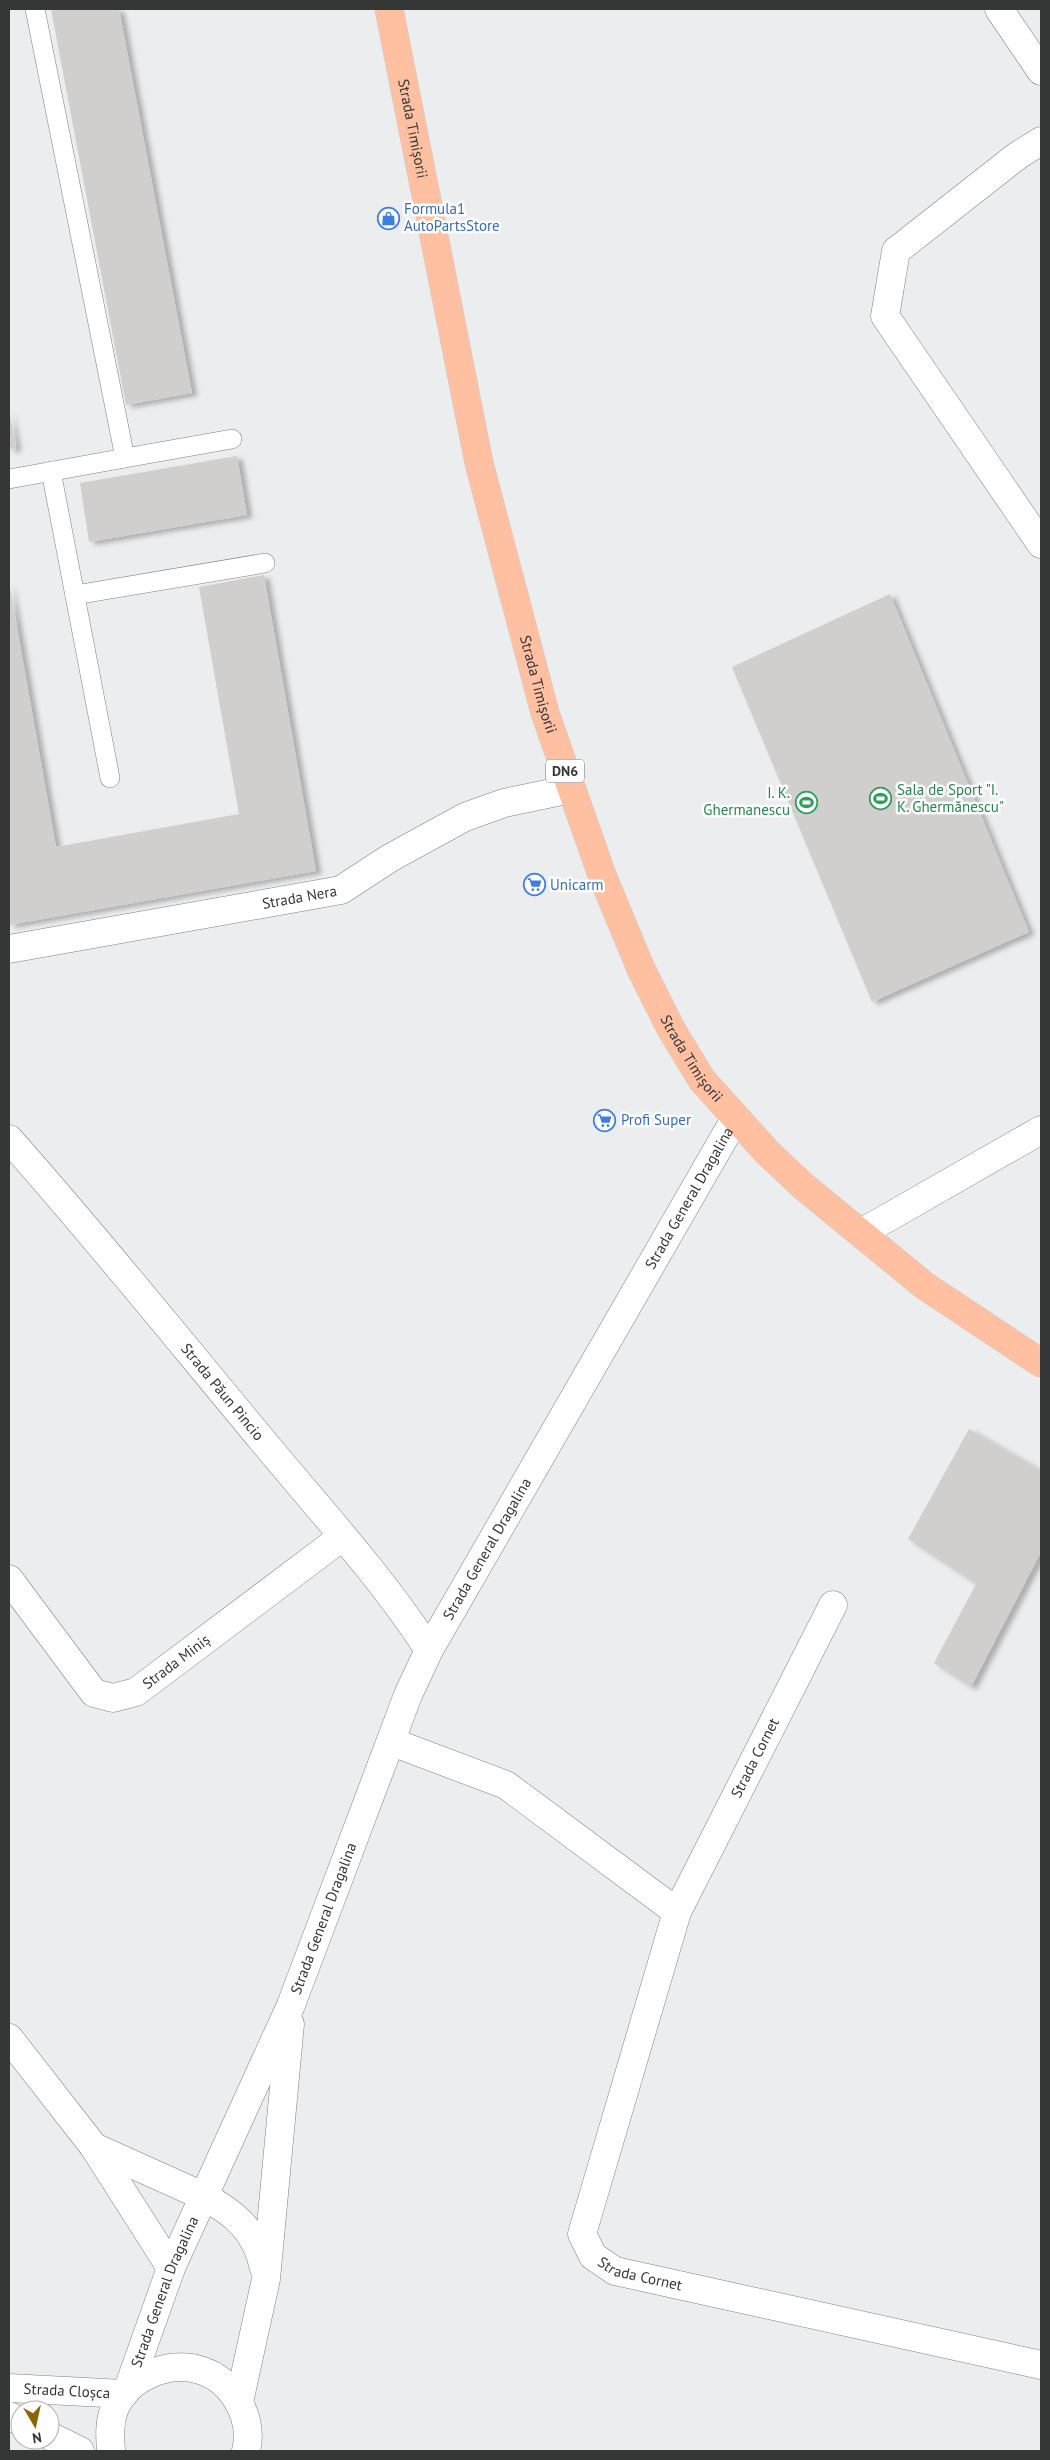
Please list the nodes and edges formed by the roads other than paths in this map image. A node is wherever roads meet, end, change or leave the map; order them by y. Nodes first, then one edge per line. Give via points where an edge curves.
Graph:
1 (35, 9) edge
2 (389, 9) edge
3 (999, 9) edge
4 (1041, 71) edge
5 (1041, 141) edge
6 (232, 438) dead end
7 (125, 458) junction
8 (51, 471) junction
9 (9, 478) edge
10 (1041, 544) edge
11 (265, 563) dead end
12 (75, 595) junction
13 (110, 778) dead end
14 (571, 789) junction
15 (9, 949) edge
16 (735, 1119) junction
17 (1041, 1130) edge
18 (9, 1138) edge
19 (861, 1234) junction
20 (1041, 1363) edge
21 (342, 1537) junction
22 (9, 1579) edge
23 (833, 1605) dead end
24 (429, 1650) junction
25 (392, 1742) junction
26 (677, 1912) junction
27 (291, 2005) junction
28 (9, 2038) edge
29 (94, 2147) junction
30 (203, 2196) junction
31 (171, 2268) junction
32 (266, 2278) junction
33 (1041, 2365) edge
34 (9, 2388) edge
35 (126, 2392) junction
36 (239, 2402) junction
37 (60, 2441) edge
38 (80, 2451) edge
39 (111, 2451) edge
40 (246, 2451) edge

1 - 7 lane
2 - 14 main road, Strada Timișorii / DN6 via 479,463 546,713
3 - 4 street
5 - 10 street via 1017,156 896,251 885,316
6 - 7 lane
7 - 8 lane
8 - 9 lane
8 - 12 lane
11 - 12 lane
12 - 13 lane
14 - 15 street, Strada Nera via 504,803 464,817 390,858 341,890
14 - 16 main road, Strada Timișorii / DN6 via 641,970 670,1029 702,1080
16 - 19 main road, Strada Timișorii / DN6 via 803,1186
16 - 24 street, Strada General Dragalina
17 - 19 street
18 - 21 street, Strada Păun Pincio
19 - 20 main road, Strada Timișorii / DN6 via 925,1286
21 - 22 street, Strada Miniș via 136,1692 113,1698 94,1693
21 - 24 street, Strada Păun Pincio via 406,1616
23 - 26 street, Strada Cornet
24 - 25 street, Strada General Dragalina via 408,1695
25 - 26 street via 506,1785
25 - 27 street, Strada General Dragalina
26 - 33 street, Strada Cornet via 582,2234 593,2256 614,2271
27 - 30 street, Strada General Dragalina
27 - 32 street, Strada General Dragalina
28 - 29 street
29 - 30 street
29 - 31 street
30 - 31 street, Strada General Dragalina
30 - 32 street, Strada General Dragalina via 222,2206 252,2234 260,2250
31 - 35 street, Strada General Dragalina
32 - 36 street, Strada General Dragalina
34 - 35 street, Strada Cloșca
35 - 36 street via 149,2374 174,2367 200,2370 222,2382
35 - 39 street, Strada General Dragalina via 115,2409 109,2433
36 - 40 street via 247,2421
37 - 38 street

